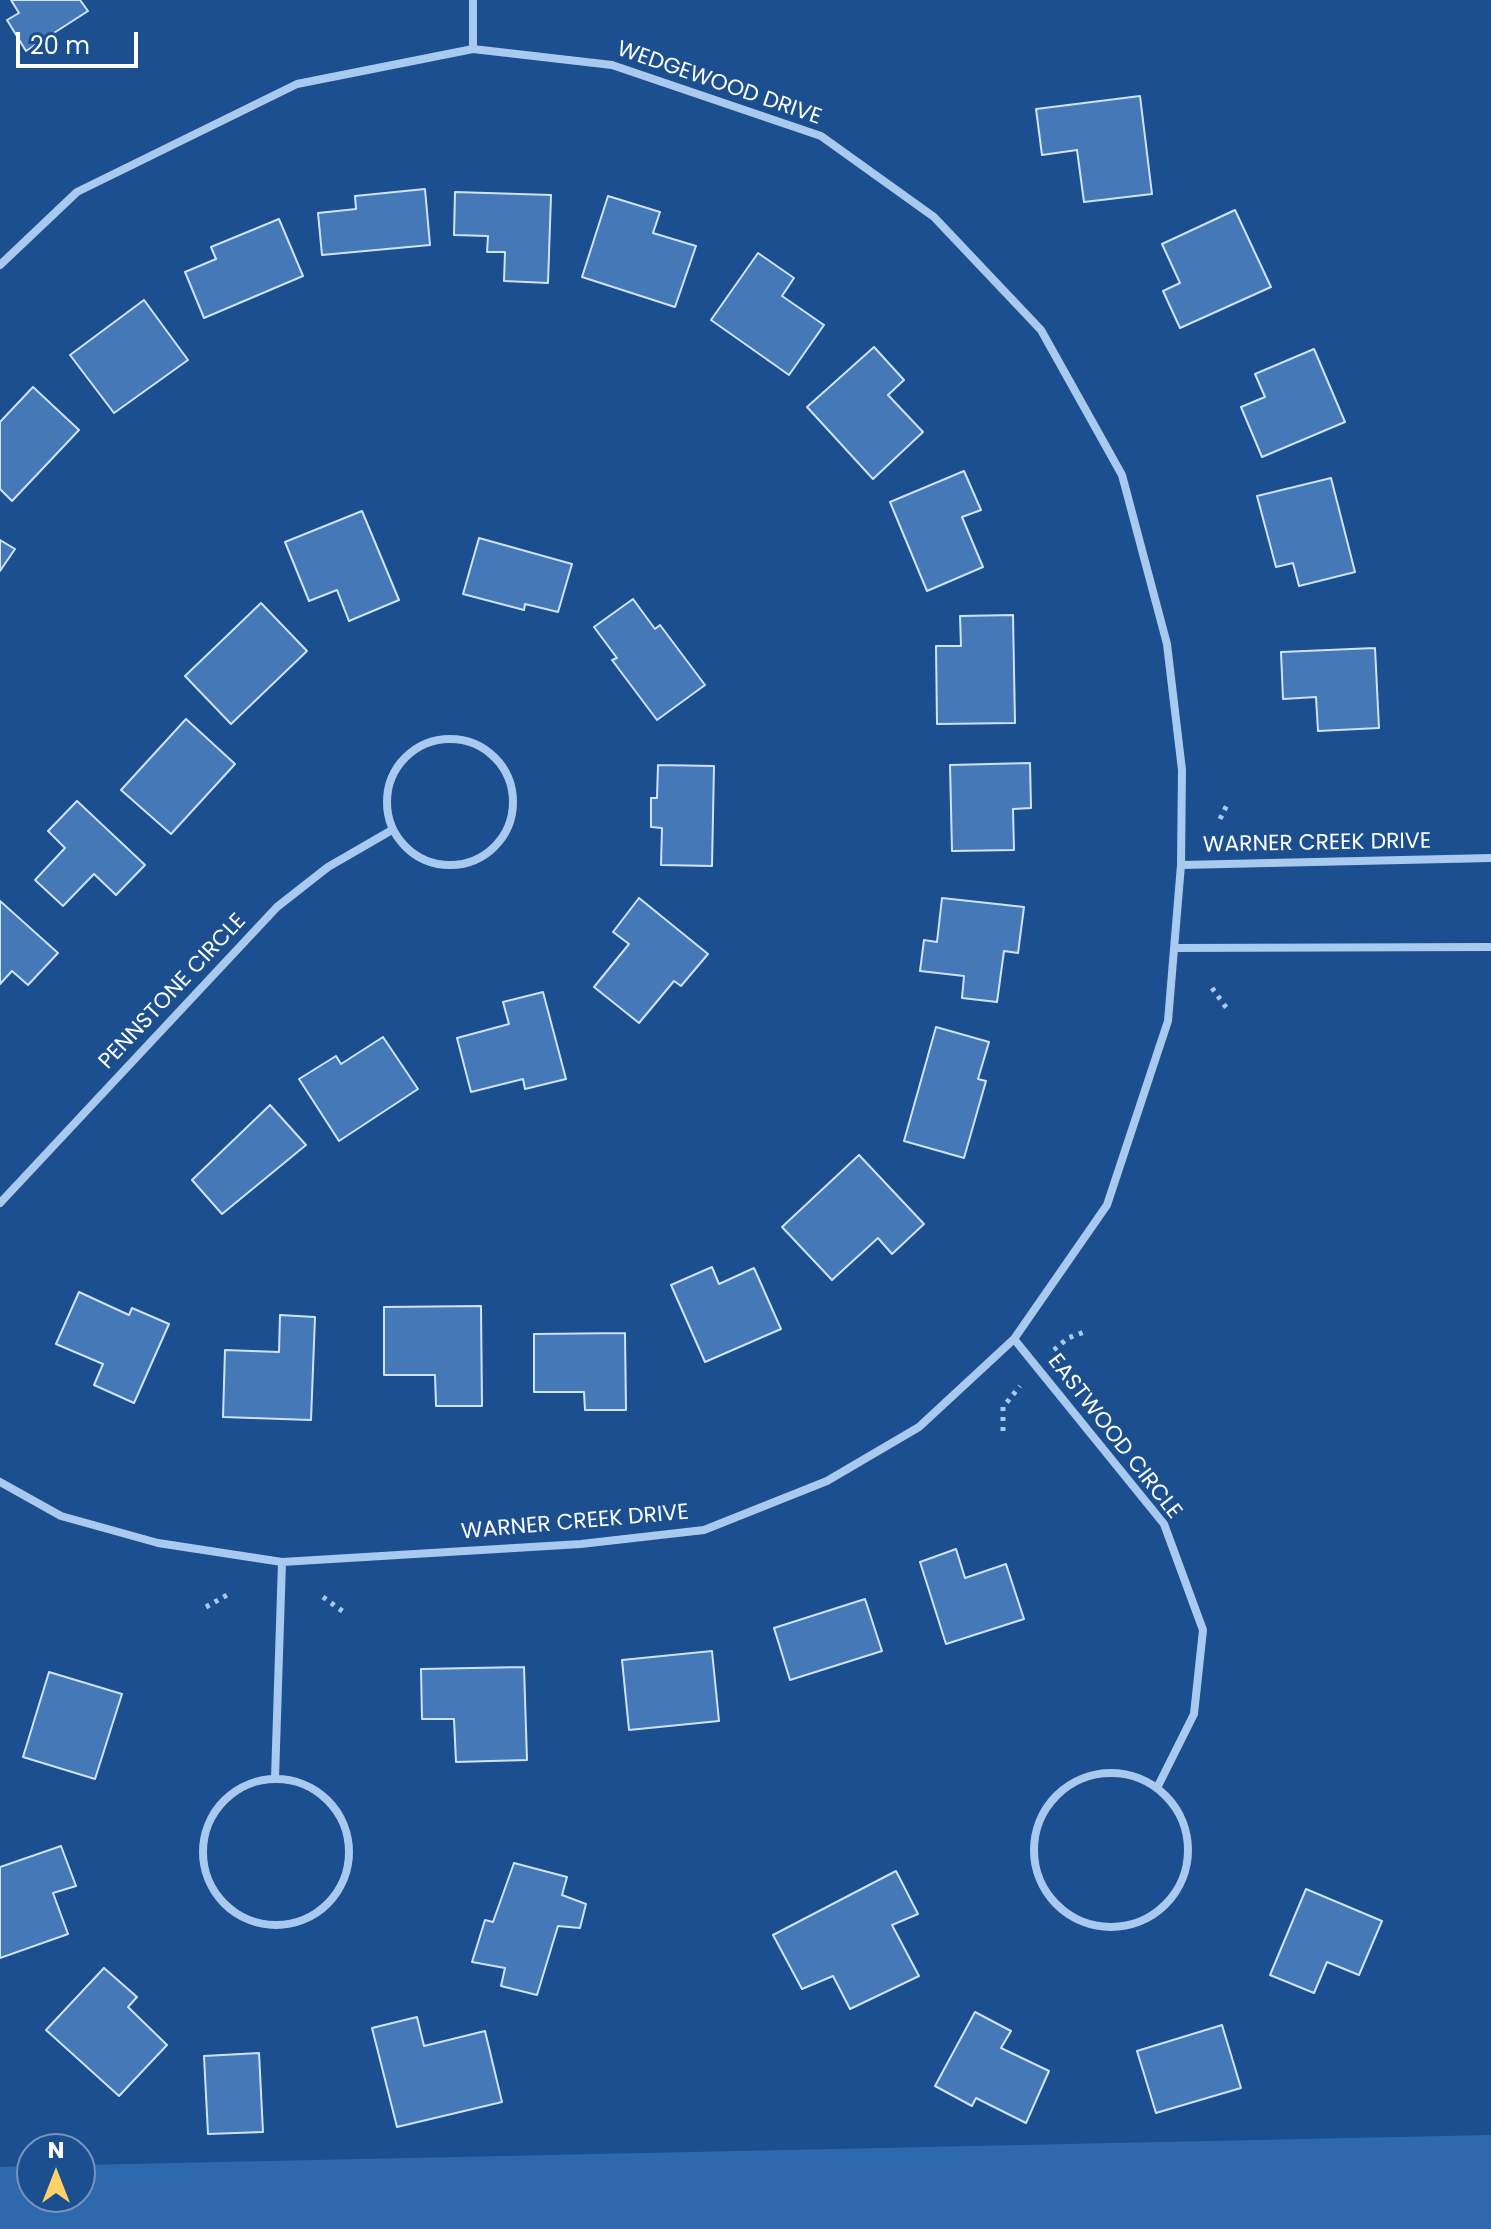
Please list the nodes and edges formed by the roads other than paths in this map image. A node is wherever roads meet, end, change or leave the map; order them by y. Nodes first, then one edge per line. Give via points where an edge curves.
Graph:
1 (473, 0) edge
2 (473, 49) junction
3 (0, 265) edge
4 (392, 830) junction
5 (1491, 858) edge
6 (1181, 865) junction
7 (1491, 947) edge
8 (1174, 948) junction
9 (0, 1203) edge
10 (1014, 1339) junction
11 (0, 1482) edge
12 (282, 1562) junction
13 (275, 1778) junction
14 (1157, 1788) junction

1 - 2 street
2 - 3 street, WEDGEWOOD DRIVE via 297,84 77,192
2 - 6 street, WEDGEWOOD DRIVE via 612,65 821,136 934,217 1041,330 1122,475 1167,644 1182,770
4 - 4 street via 407,849 429,862 454,865 478,859 497,845 510,823 513,798 507,774 492,754 471,741 446,738 422,745 402,760 389,781 386,805
4 - 9 street, PENNSTONE CIRCLE via 328,867 277,907
5 - 6 street, WARNER CREEK DRIVE
6 - 8 street, WARNER CREEK DRIVE
7 - 8 street
8 - 10 street, WARNER CREEK DRIVE via 1168,1021 1107,1205
10 - 12 street, WARNER CREEK DRIVE via 919,1427 827,1481 704,1530 581,1544
10 - 14 street, EASTWOOD CIRCLE via 1164,1524 1203,1630 1194,1714
11 - 12 street, WARNER CREEK DRIVE via 75,1520 158,1543
12 - 13 street
13 - 13 street via 251,1783 213,1814 204,1837 203,1862 210,1885 224,1904 255,1920 290,1924 312,1916 330,1901 343,1881 348,1835 338,1812 321,1794 300,1782
14 - 14 street via 1123,1773 1099,1773 1056,1796 1042,1815 1035,1863 1044,1888 1061,1909 1084,1922 1110,1927 1137,1923 1160,1910 1178,1890 1188,1865 1188,1838 1181,1815

